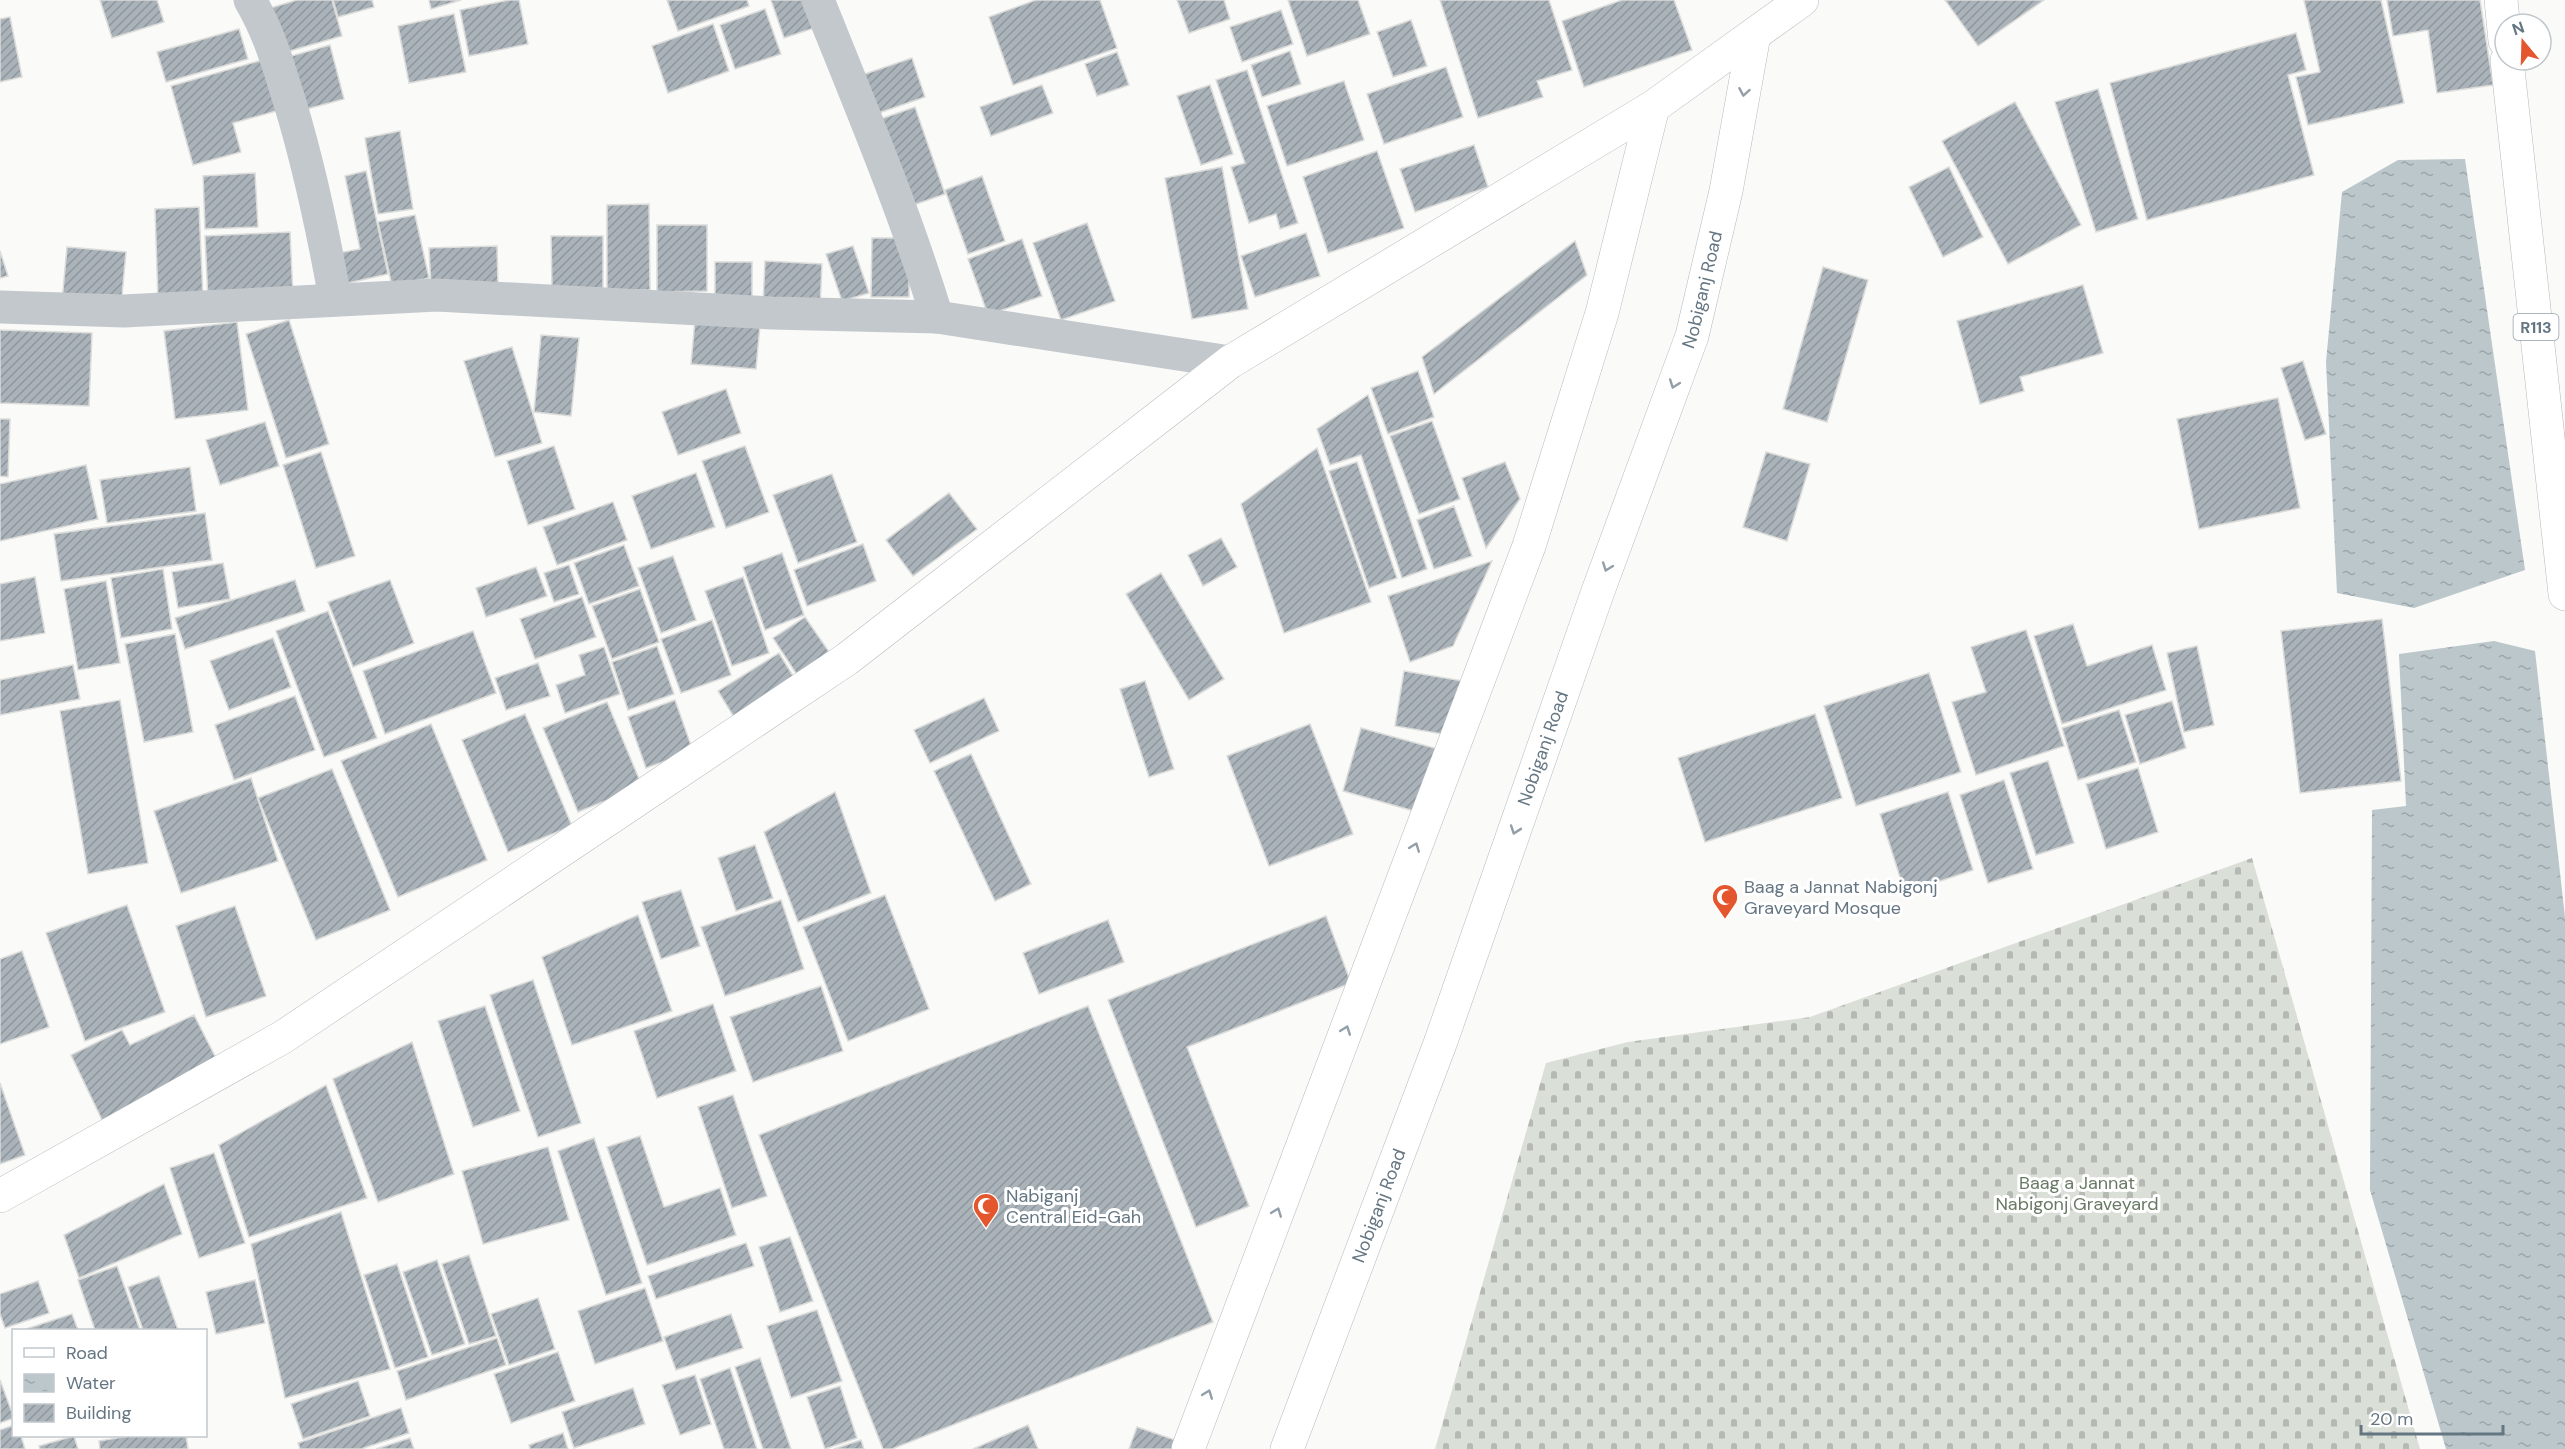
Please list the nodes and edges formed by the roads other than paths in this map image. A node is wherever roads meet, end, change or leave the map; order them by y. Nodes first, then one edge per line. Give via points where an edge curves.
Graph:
1 (250, 0) edge
2 (818, 0) edge
3 (1802, 0) edge
4 (1754, 35) junction
5 (2508, 72) edge
6 (1653, 107) junction
7 (335, 298) junction
8 (0, 307) edge
9 (936, 317) junction
10 (1230, 362) junction
11 (2565, 594) edge
12 (0, 1196) edge
13 (1188, 1449) edge
14 (1287, 1449) edge

1 - 7 street via 265,25 296,119 321,219
2 - 9 street via 919,258
3 - 4 main road
4 - 6 main road
4 -> 14 main road, Nobiganj Road via 1726,191 1692,336 1441,1041
5 - 11 main road, R113
6 - 10 main road
13 -> 6 main road via 1530,546 1602,313
7 - 8 street via 304,303 124,311
7 - 9 street via 437,295 772,313
9 - 10 street
10 - 12 main road via 838,666 283,1037

